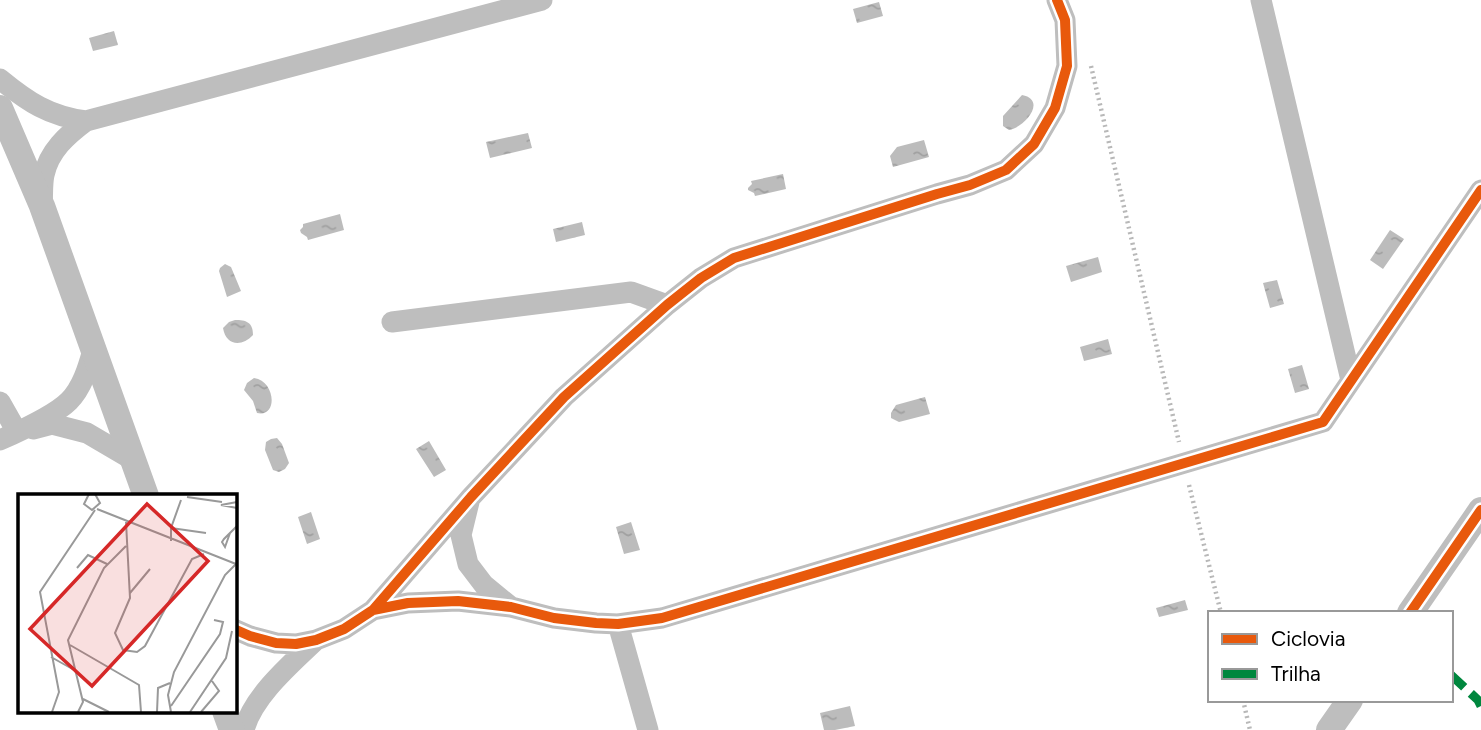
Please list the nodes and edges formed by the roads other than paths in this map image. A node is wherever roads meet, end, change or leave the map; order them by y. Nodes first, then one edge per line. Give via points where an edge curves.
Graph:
1 (542, 0) edge
2 (1057, 0) edge
3 (1261, 0) edge
4 (0, 79) edge
5 (0, 108) edge
6 (86, 121) junction
7 (1480, 198) edge
8 (42, 206) junction
9 (667, 305) junction
10 (392, 321) dead end
11 (93, 350) junction
12 (1351, 380) junction
13 (0, 402) edge
14 (9, 436) edge
15 (133, 460) junction
16 (146, 494) edge
17 (471, 497) junction
18 (1481, 510) edge
19 (511, 607) junction
20 (373, 610) junction
21 (1411, 611) edge
22 (618, 624) junction
23 (236, 630) edge
24 (316, 640) junction
25 (1349, 702) edge
26 (225, 712) edge
27 (232, 730) edge
28 (244, 730) edge
29 (648, 730) edge
30 (1329, 730) edge

1 - 6 street
2 - 9 street via 1065,20 1067,66 1055,108 1034,144 1006,170 734,258
3 - 12 street
4 - 6 street via 49,113
5 - 8 street
6 - 8 street via 54,151 44,175
7 - 12 street
8 - 11 street
9 - 10 street via 631,292
9 - 17 street via 564,397
11 - 14 street via 86,375 69,401
11 - 15 street
12 - 22 street via 1323,422 662,618
13 - 14 street
14 - 15 street via 52,424 88,433
15 - 16 street
17 - 19 street via 461,535 468,564 484,585
17 - 20 street
18 - 21 street
19 - 20 street via 458,601
19 - 22 street via 554,618
20 - 24 street
22 - 29 street
23 - 24 street via 276,643
24 - 28 street via 258,702
25 - 30 street
26 - 27 street

